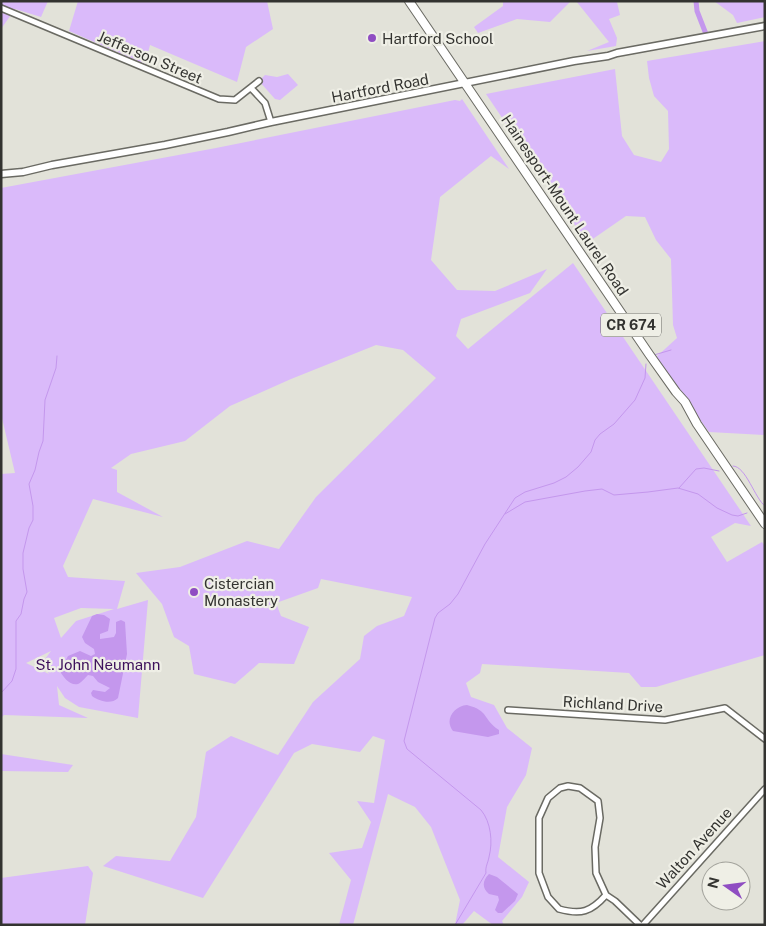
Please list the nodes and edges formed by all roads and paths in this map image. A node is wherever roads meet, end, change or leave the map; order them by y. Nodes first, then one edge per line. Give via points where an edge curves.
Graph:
1 (409, 1) edge
2 (1, 8) edge
3 (765, 26) edge
4 (259, 81) dead end
5 (465, 84) junction
6 (251, 88) junction
7 (271, 122) junction
8 (1, 174) edge
9 (765, 524) edge
10 (508, 710) dead end
11 (765, 739) edge
12 (765, 789) edge
13 (606, 895) junction
14 (642, 925) edge

1 - 5 main road, Hainesport-Mount Laurel Road / CR 674
2 - 6 street, Jefferson Street via 219,99 235,100
3 - 5 street, Hartford Road
4 - 6 street, Jefferson Street
5 - 7 street, Hartford Road
5 - 9 main road, Hainesport-Mount Laurel Road / CR 674 via 685,402
6 - 7 street via 265,103
7 - 8 street, Hartford Road
10 - 11 street, Richland Drive via 665,720 725,708
12 - 14 street, Walton Avenue
13 - 13 street via 596,873 598,801 580,788 560,788 548,798 540,818 539,873 548,896 559,909 585,912
13 - 14 street

